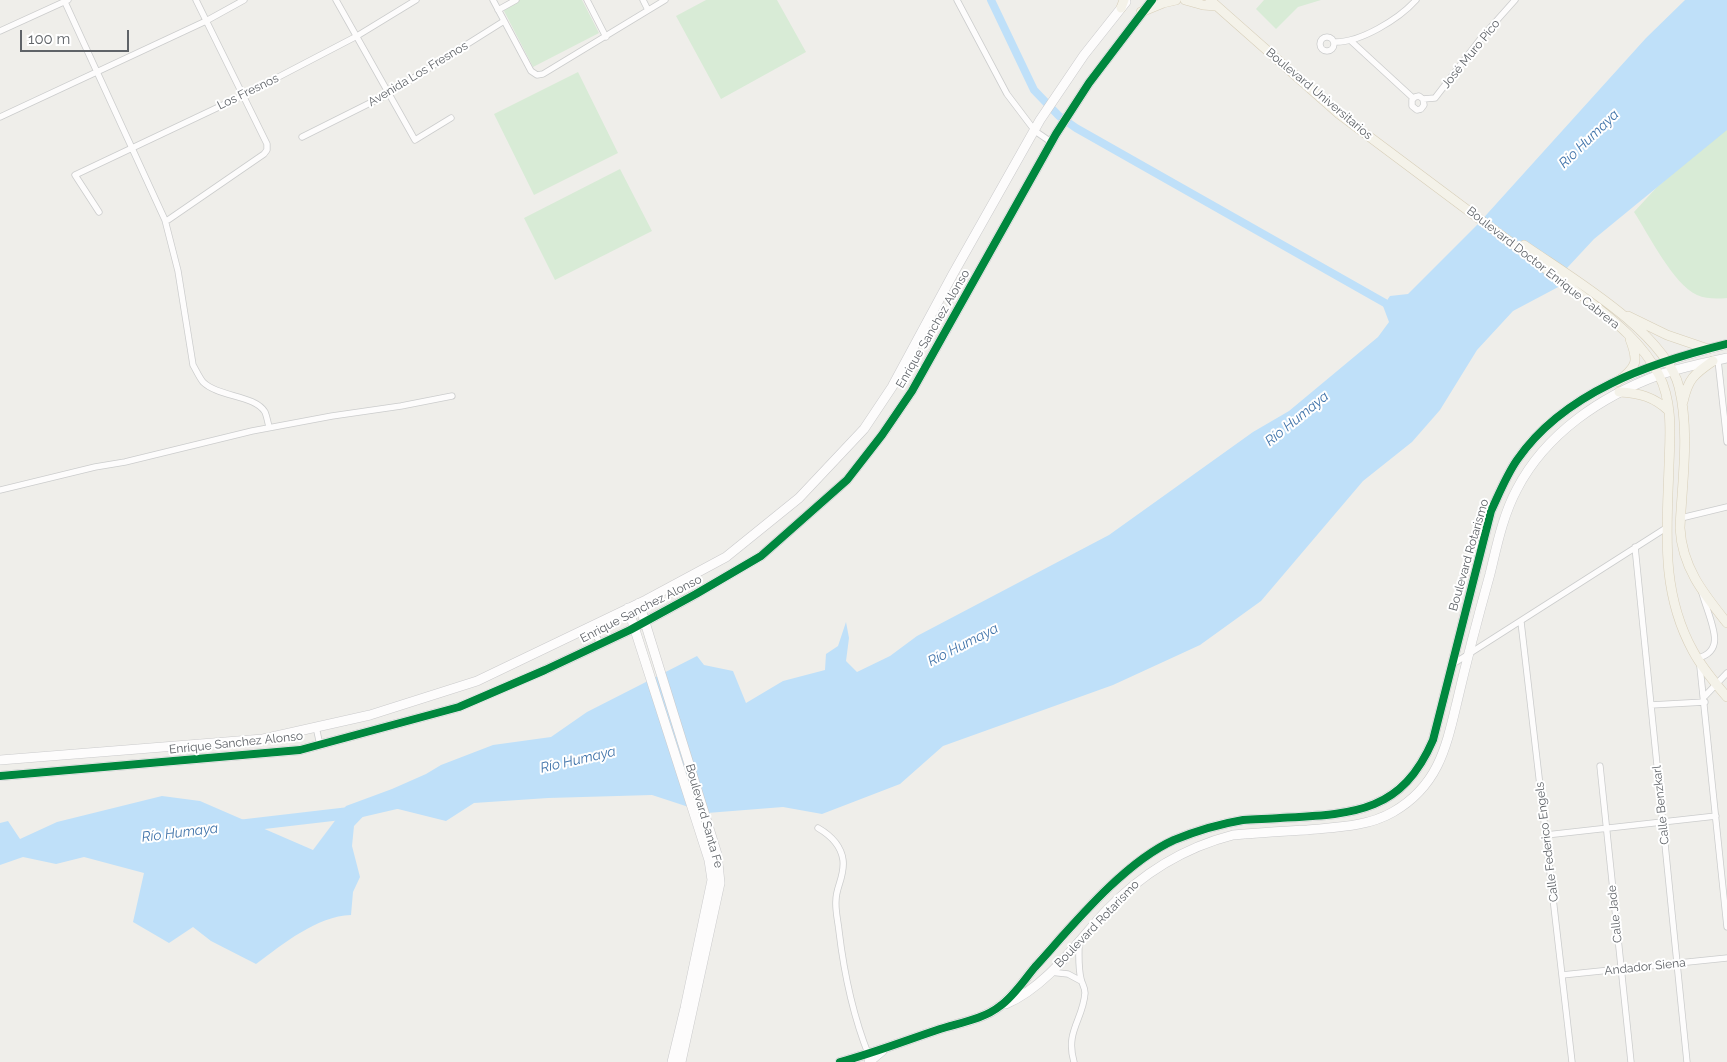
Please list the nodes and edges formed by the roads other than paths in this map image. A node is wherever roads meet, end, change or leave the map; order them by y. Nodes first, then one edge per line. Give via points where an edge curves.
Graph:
1 (66, 0) edge
2 (196, 0) edge
3 (244, 0) edge
4 (336, 0) edge
5 (416, 0) edge
6 (493, 0) edge
7 (516, 0) edge
8 (587, 0) edge
9 (643, 0) edge
10 (665, 0) edge
11 (957, 0) edge
12 (1152, 0) edge
13 (1176, 0) edge
14 (1185, 0) edge
15 (1416, 0) edge
16 (1516, 0) edge
17 (1215, 1) edge
18 (1124, 3) edge
19 (498, 10) junction
20 (648, 10) junction
21 (1141, 12) junction
22 (206, 21) junction
23 (504, 21) junction
24 (0, 31) edge
25 (357, 36) junction
26 (606, 37) junction
27 (1351, 41) junction
28 (1334, 42) dead end
29 (97, 72) junction
30 (388, 94) junction
31 (242, 96) junction
32 (1413, 98) junction
33 (1423, 99) junction
34 (0, 117) edge
35 (451, 118) dead end
36 (1035, 130) junction
37 (302, 137) dead end
38 (1054, 138) junction
39 (132, 148) junction
40 (1432, 181) junction
41 (99, 212) dead end
42 (165, 220) junction
43 (1592, 298) junction
44 (1620, 312) junction
45 (1628, 334) junction
46 (1727, 344) edge
47 (1708, 349) junction
48 (1719, 360) edge
49 (1667, 362) junction
50 (1654, 366) junction
51 (1672, 371) junction
52 (1659, 375) junction
53 (1617, 382) junction
54 (1619, 392) junction
55 (452, 396) dead end
56 (1682, 407) junction
57 (1669, 411) junction
58 (269, 427) junction
59 (1727, 442) edge
60 (0, 490) edge
61 (1727, 507) edge
62 (1681, 518) junction
63 (1666, 528) junction
64 (1635, 547) junction
65 (639, 603) junction
66 (628, 608) junction
67 (1479, 614) junction
68 (1463, 618) junction
69 (645, 621) junction
70 (1521, 622) junction
71 (591, 626) junction
72 (1724, 626) edge
73 (635, 627) junction
74 (600, 644) junction
75 (1716, 654) dead end
76 (1468, 655) junction
77 (1697, 658) junction
78 (1451, 665) junction
79 (1727, 673) edge
80 (1716, 684) junction
81 (1727, 697) edge
82 (1705, 699) junction
83 (1651, 705) junction
84 (316, 727) junction
85 (320, 745) junction
86 (0, 760) edge
87 (1600, 766) dead end
88 (0, 776) edge
89 (1716, 816) junction
90 (1663, 821) junction
91 (1606, 827) junction
92 (818, 828) dead end
93 (1546, 835) junction
94 (1727, 927) edge
95 (1079, 943) junction
96 (1727, 958) edge
97 (1677, 963) junction
98 (1621, 969) junction
99 (1050, 972) junction
100 (1562, 975) junction
101 (1081, 981) junction
102 (1000, 1007) junction
103 (869, 1059) edge
104 (672, 1062) edge
105 (681, 1062) edge
106 (840, 1062) edge
107 (1074, 1062) edge
108 (1572, 1062) edge
109 (1631, 1062) edge
110 (1687, 1062) edge

1 - 24 street
1 - 29 street
2 - 22 street
3 - 22 street
4 - 25 street
5 - 25 street, Los Fresnos
6 - 19 street
7 - 19 street
8 - 26 street
9 - 20 street
10 - 20 street
11 - 36 street via 1007,94
12 - 21 street, Enrique Sanchez Alonso
13 - 21 main road
14 - 17 main road via 1203,5
15 - 27 street via 1394,19
16 - 33 street, José Muro Pico via 1482,37 1436,98
17 - 40 main road, Boulevard Universitarios via 1338,112
17 - 40 main road, Boulevard Universitarios via 1339,114
18 - 36 street, Enrique Sanchez Alonso via 1084,55
19 - 23 street
20 - 26 street
21 - 38 street, Enrique Sanchez Alonso
22 - 29 street
22 - 31 street
23 - 26 street via 529,68 540,75
23 - 30 street, Avenida Los Fresnos
25 - 30 street
25 - 31 street, Los Fresnos
27 - 28 street
27 - 32 street
29 - 34 street
29 - 39 street
30 - 35 street via 415,140
30 - 37 street, Avenida Los Fresnos
31 - 39 street, Los Fresnos
31 - 42 street via 268,150
32 - 33 street
32 - 33 street via 1412,106 1417,110 1423,107
36 - 38 street
36 - 65 street, Enrique Sanchez Alonso via 892,387 864,429 799,498 726,558
38 - 69 street, Enrique Sanchez Alonso via 912,390 847,480 761,556
39 - 41 street, Los Fresnos via 75,175
39 - 42 street
40 - 43 main road, Boulevard Doctor Enrique Cabrera
42 - 58 street via 197,373 213,389 258,404
43 - 44 main road, Boulevard Doctor Enrique Cabrera
43 - 45 main road, Boulevard Doctor Enrique Cabrera
44 - 47 main road via 1667,335
44 - 49 main road, Boulevard Doctor Enrique Cabrera
45 - 50 main road, Boulevard Doctor Enrique Cabrera
45 - 53 main road via 1635,363 1630,372
46 - 47 street, Boulevard Rotarismo
47 - 49 street, Boulevard Rotarismo
48 - 51 street, Boulevard Rotarismo
48 - 56 main road via 1691,378
48 - 59 street
49 - 50 street, Boulevard Rotarismo
49 - 51 main road, Boulevard Doctor Enrique Cabrera
50 - 52 main road, Boulevard Doctor Enrique Cabrera
50 - 53 street, Boulevard Rotarismo
51 - 52 street, Boulevard Rotarismo
51 - 56 main road, Boulevard Doctor Enrique Cabrera via 1679,386
52 - 54 street, Boulevard Rotarismo
52 - 57 main road, Boulevard Doctor Enrique Cabrera
53 - 68 street, Boulevard Rotarismo via 1584,398 1560,415 1517,460 1491,511
54 - 57 main road via 1652,398
54 - 67 street, Boulevard Rotarismo via 1557,436 1523,478 1505,518
55 - 58 street
56 - 62 main road, Boulevard Doctor Enrique Cabrera
57 - 63 main road, Boulevard Doctor Enrique Cabrera
58 - 60 street
61 - 62 street
62 - 72 main road, Boulevard Doctor Enrique Cabrera via 1681,538 1690,572
63 - 64 street
63 - 77 main road, Boulevard Doctor Enrique Cabrera via 1672,593 1683,629
64 - 70 street
64 - 83 street, Calle Benzkarl
65 - 66 street, Enrique Sanchez Alonso
65 - 69 street, Boulevard Santa Fe
66 - 71 street, Enrique Sanchez Alonso
66 - 73 street, Boulevard Santa Fe
67 - 68 street
67 - 76 street, Boulevard Rotarismo
68 - 78 street, Boulevard Rotarismo
69 - 73 street, Enrique Sanchez Alonso
69 - 105 street, Boulevard Santa Fe via 717,854 720,883
70 - 76 street
70 - 93 street, Calle Federico Engels
71 - 74 street
71 - 84 street, Enrique Sanchez Alonso via 477,682 370,715
73 - 74 street, Enrique Sanchez Alonso
73 - 104 street, Boulevard Santa Fe via 680,766 712,880
74 - 85 street, Enrique Sanchez Alonso via 459,707
75 - 77 street
76 - 78 street
76 - 95 street, Boulevard Rotarismo via 1441,761 1426,784 1406,804 1382,818 1350,826 1233,835 1199,845 1138,880
77 - 80 main road, Boulevard Doctor Enrique Cabrera
77 - 82 street
78 - 102 street, Boulevard Rotarismo via 1433,740 1420,767 1402,788 1359,809 1320,816 1244,820 1193,833 1160,848 1126,872
79 - 80 street
80 - 81 main road, Boulevard Doctor Enrique Cabrera
80 - 82 street
82 - 83 street
82 - 89 street
83 - 90 street, Calle Benzkarl
84 - 85 street
84 - 86 street, Enrique Sanchez Alonso via 263,739
85 - 88 street, Enrique Sanchez Alonso via 300,750
87 - 91 street, Calle Jade
89 - 90 street
89 - 94 street
90 - 91 street
90 - 97 street, Calle Benzkarl
91 - 93 street
91 - 98 street, Calle Jade
92 - 103 street via 829,834 838,845 843,859 836,900 841,946 846,981
93 - 100 street, Calle Federico Engels
95 - 99 street, Boulevard Rotarismo
95 - 101 street
96 - 97 street, Andador Siena
97 - 98 street, Andador Siena
97 - 110 street, Calle Benzkarl
98 - 100 street, Andador Siena
98 - 109 street, Calle Jade
99 - 101 street via 1068,974
99 - 102 street, Boulevard Rotarismo via 1029,992
100 - 108 street, Calle Federico Engels
101 - 107 street via 1085,995 1073,1029
102 - 103 street, Boulevard Rotarismo via 883,1049
103 - 106 street

